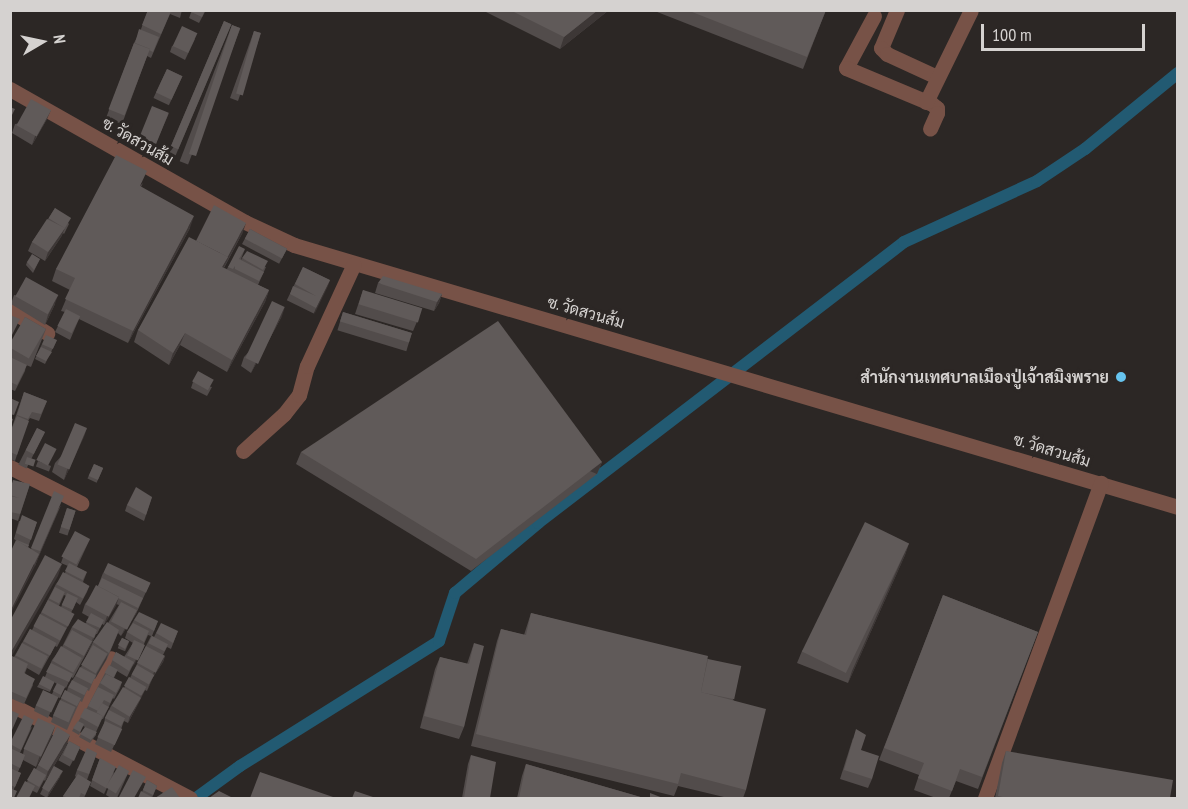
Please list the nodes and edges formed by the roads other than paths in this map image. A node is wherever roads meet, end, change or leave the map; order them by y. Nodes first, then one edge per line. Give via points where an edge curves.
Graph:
1 (897, 10) edge
2 (971, 10) edge
3 (874, 16) dead end
4 (937, 77) junction
5 (10, 88) edge
6 (926, 102) junction
7 (930, 129) dead end
8 (354, 264) junction
9 (10, 310) edge
10 (47, 333) edge
11 (243, 451) dead end
12 (10, 467) edge
13 (1101, 483) junction
14 (81, 503) dead end
15 (1178, 507) edge
16 (111, 658) edge
17 (10, 704) edge
18 (68, 734) junction
19 (190, 798) edge
20 (985, 798) edge

1 - 4 street via 881,48
2 - 4 street
3 - 6 street via 847,63 847,70
4 - 6 street
5 - 8 street, ซ. วัดสวนส้ม via 245,222 294,245
6 - 7 street via 937,108
8 - 11 street via 307,366 299,395
8 - 13 street, ซ. วัดสวนส้ม
9 - 10 street
12 - 14 street
13 - 15 street, ซ. วัดสวนส้ม
13 - 20 street
16 - 18 street
17 - 18 street
18 - 19 street

